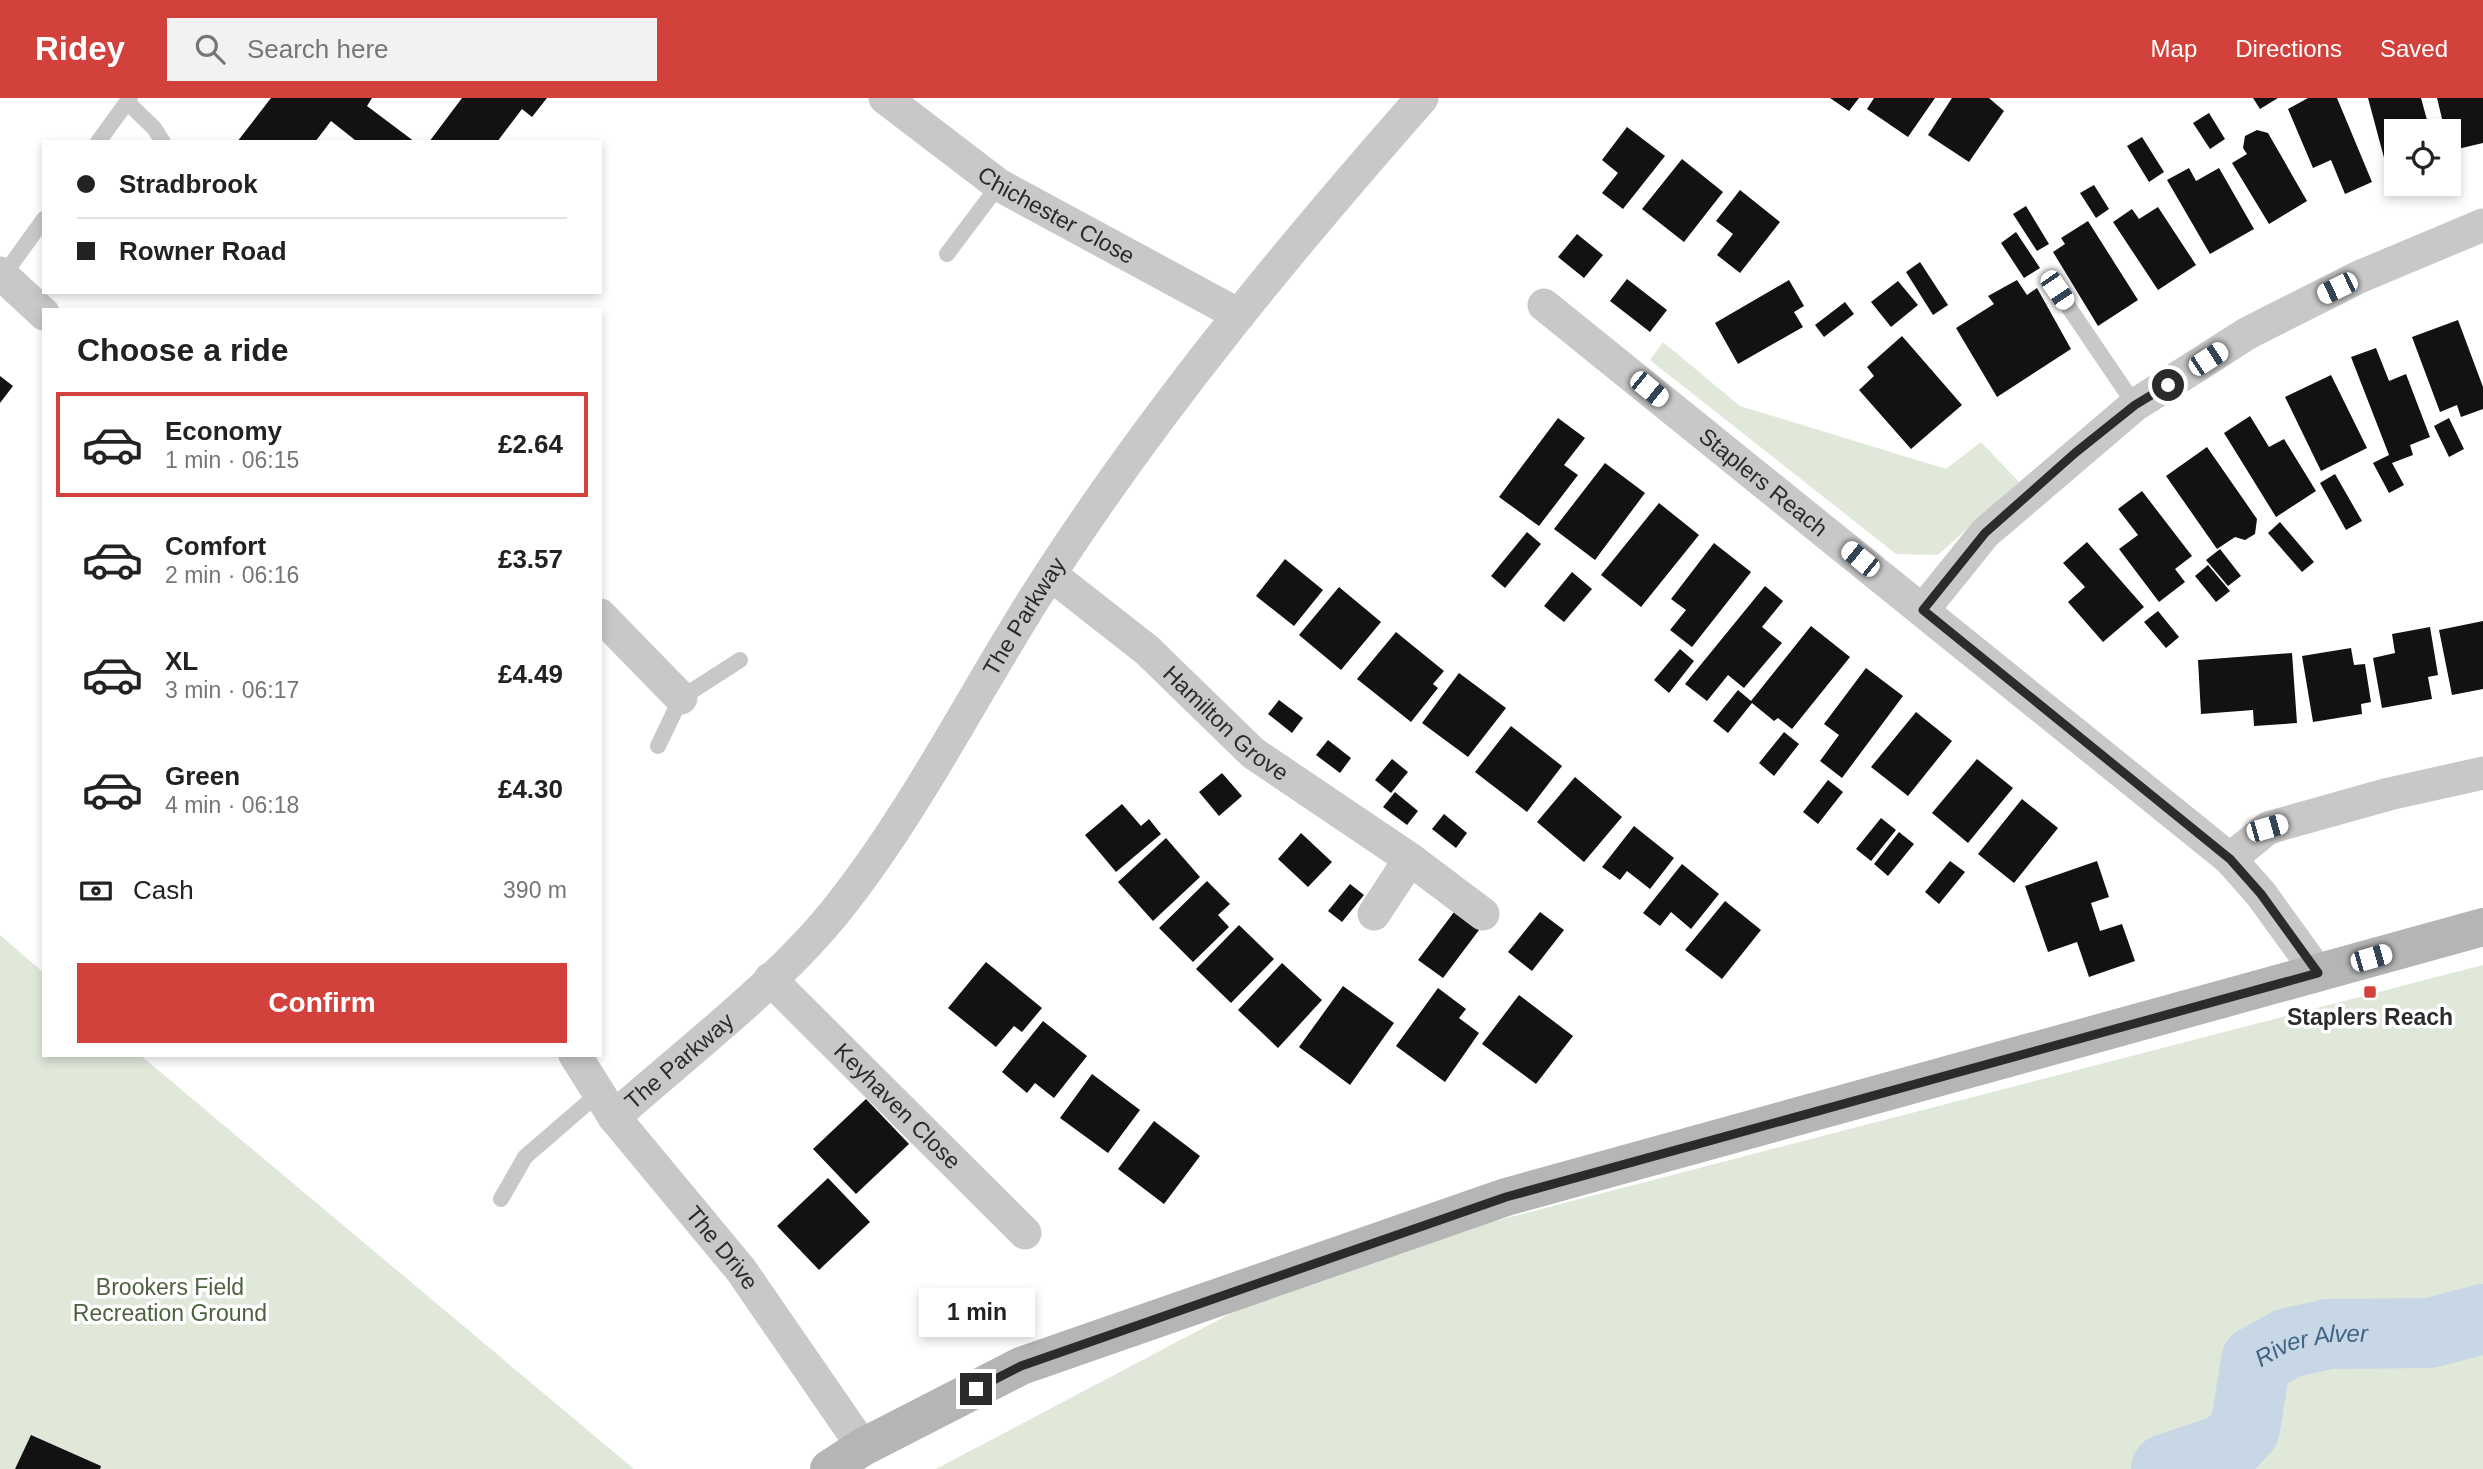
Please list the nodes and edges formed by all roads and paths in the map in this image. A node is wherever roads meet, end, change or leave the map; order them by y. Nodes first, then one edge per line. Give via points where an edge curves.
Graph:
1 (885, 98) edge
2 (1422, 98) edge
3 (128, 100) edge
4 (100, 140) edge
5 (162, 140) edge
6 (999, 185) junction
7 (42, 222) edge
8 (2483, 225) edge
9 (947, 254) dead end
10 (2, 274) edge
11 (2057, 290) dead end
12 (1544, 304) dead end
13 (42, 312) edge
14 (1239, 315) junction
15 (2135, 405) junction
16 (1050, 574) junction
17 (1923, 610) junction
18 (602, 617) edge
19 (740, 660) dead end
20 (681, 698) junction
21 (658, 746) dead end
22 (2483, 774) edge
23 (1410, 859) junction
24 (2230, 859) junction
25 (1374, 914) dead end
26 (1483, 914) dead end
27 (2483, 927) edge
28 (2318, 973) junction
29 (771, 979) junction
30 (576, 1057) edge
31 (606, 1105) junction
32 (501, 1199) dead end
33 (1025, 1233) dead end
34 (863, 1447) junction
35 (829, 1469) edge

1 - 6 street, Chichester Close
2 - 14 street, The Parkway
3 - 4 lane
3 - 5 lane
6 - 9 lane
6 - 14 street, Chichester Close
7 - 10 lane
8 - 15 street via 2359,277 2248,332
10 - 13 street
11 - 15 lane
12 - 17 street, Staplers Reach
14 - 16 street, The Parkway via 1153,426
15 - 17 street via 1985,533
16 - 23 street, Hamilton Grove via 1147,650 1253,753
16 - 29 street, The Parkway via 897,828 838,909
17 - 24 street, Staplers Reach
18 - 20 street
19 - 20 lane
20 - 21 lane
22 - 24 street via 2267,828
23 - 25 street
23 - 26 street, Hamilton Grove
24 - 28 street, Staplers Reach
27 - 28 main road
28 - 34 main road via 1506,1197 1021,1366
29 - 31 street, The Parkway
29 - 33 street, Keyhaven Close
30 - 31 street, The Drive
31 - 32 lane via 525,1157
31 - 34 street, The Drive via 741,1270
34 - 35 main road

